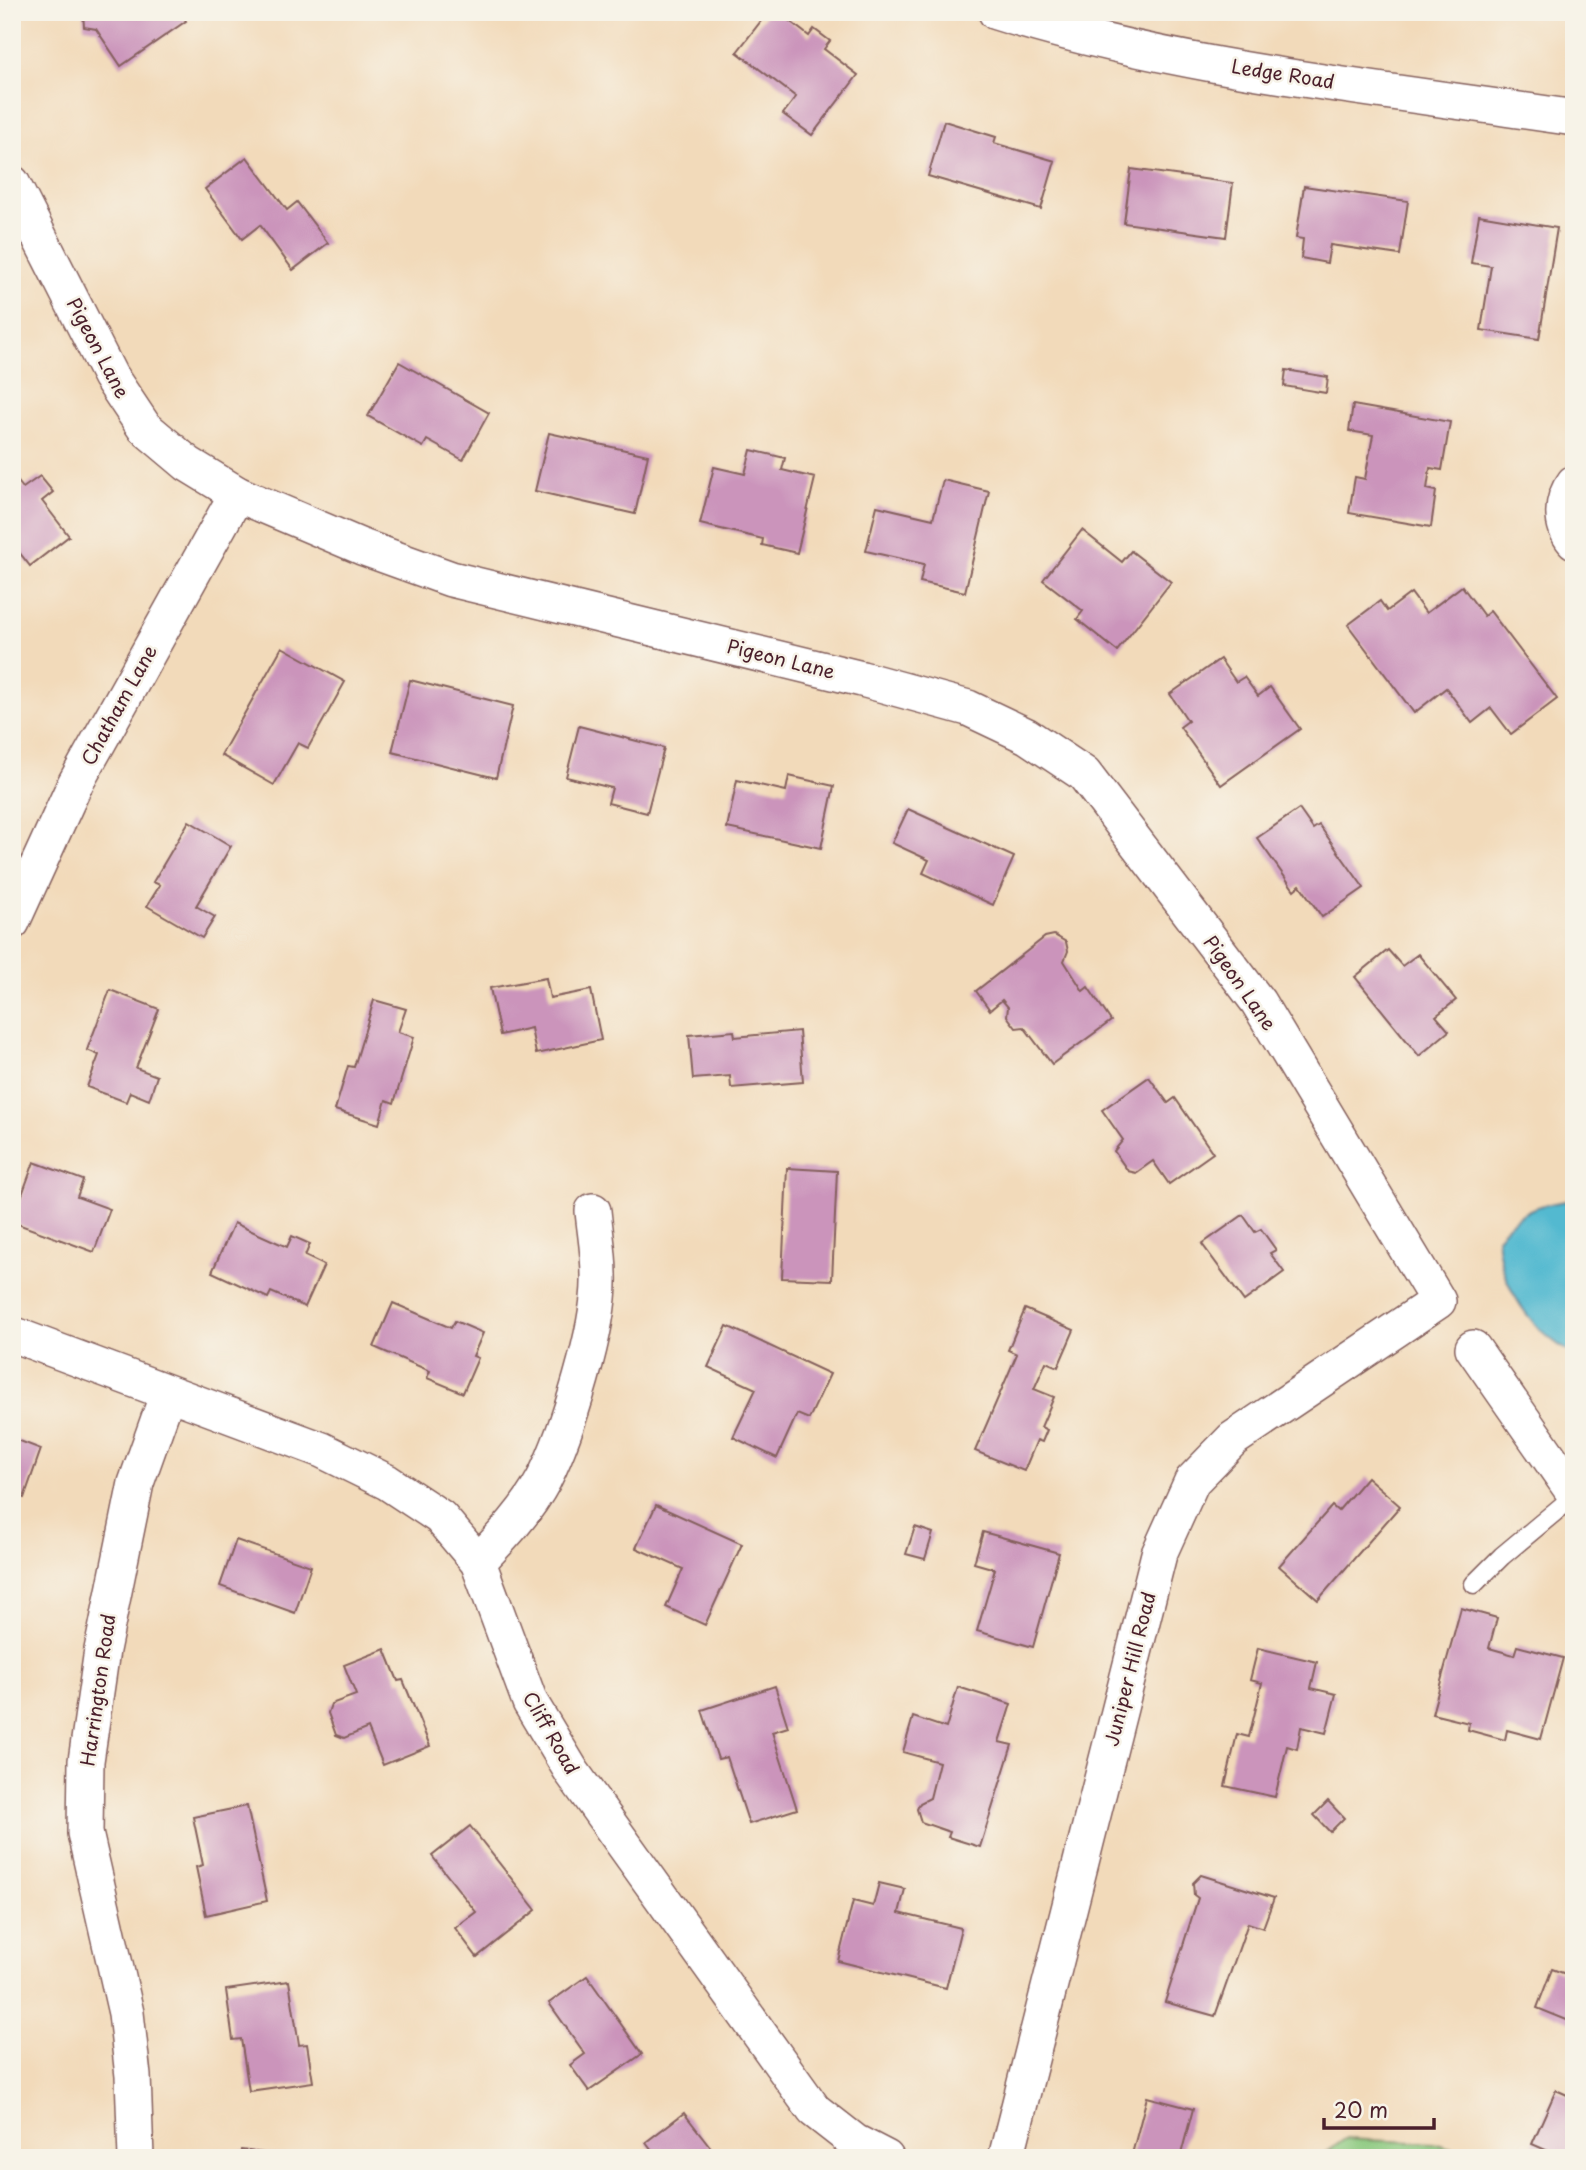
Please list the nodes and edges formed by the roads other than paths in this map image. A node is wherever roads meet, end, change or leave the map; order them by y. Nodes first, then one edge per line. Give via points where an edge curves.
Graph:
1 (996, 12) edge
2 (1574, 118) edge
3 (12, 183) edge
4 (1574, 482) edge
5 (237, 494) junction
6 (1574, 541) edge
7 (12, 922) edge
8 (593, 1211) dead end
9 (1438, 1301) joint
10 (12, 1334) edge
11 (1473, 1348) dead end
12 (168, 1393) junction
13 (1574, 1495) edge
14 (478, 1562) junction
15 (1474, 1584) dead end
16 (136, 2158) edge
17 (886, 2158) edge
18 (1006, 2158) edge

1 - 2 street, Ledge Road via 1071,36 1186,59
3 - 5 street, Pigeon Lane via 110,376 144,427 188,464
4 - 6 street via 1564,504 1565,525
5 - 7 street, Chatham Lane via 75,784
5 - 9 street, Pigeon Lane via 451,579 968,708 1027,736 1084,774 1258,1002
8 - 14 street via 599,1276 594,1326 566,1423 544,1479 516,1522
9 - 18 street, Juniper Hill Road via 1233,1439 1192,1481 1159,1554
10 - 12 street
11 - 13 street
12 - 14 street, Cliff Road via 322,1450 387,1482 440,1517
12 - 16 street, Harrington Road via 136,1483 102,1650 86,1761 85,1833 126,2013
13 - 15 lane
14 - 17 street, Cliff Road via 530,1702 572,1772 814,2110 855,2142

